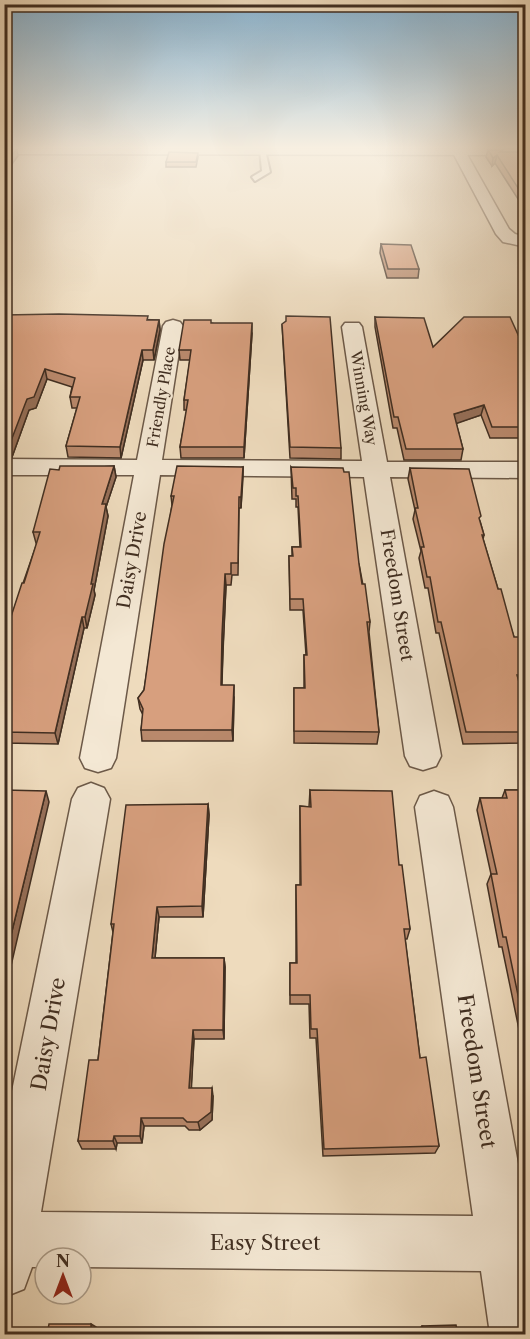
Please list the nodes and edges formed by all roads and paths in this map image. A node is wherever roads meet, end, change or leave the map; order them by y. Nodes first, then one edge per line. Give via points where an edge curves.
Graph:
1 (492, 211) edge
2 (525, 242) edge
3 (173, 326) dead end
4 (352, 327) dead end
5 (4, 467) edge
6 (148, 468) junction
7 (376, 469) junction
8 (525, 470) edge
9 (423, 756) dead end
10 (434, 807) dead end
11 (515, 1244) edge
12 (6, 1249) edge
13 (519, 1335) edge

1 - 2 street via 508,238
3 - 6 street, Friendly Place
4 - 7 street, Winning Way
5 - 6 street
6 - 7 street
6 - 12 street, Daisy Drive
7 - 8 street
7 - 9 street, Freedom Street
10 - 11 street, Freedom Street
11 - 12 street, Easy Street
11 - 13 street, Freedom Street

